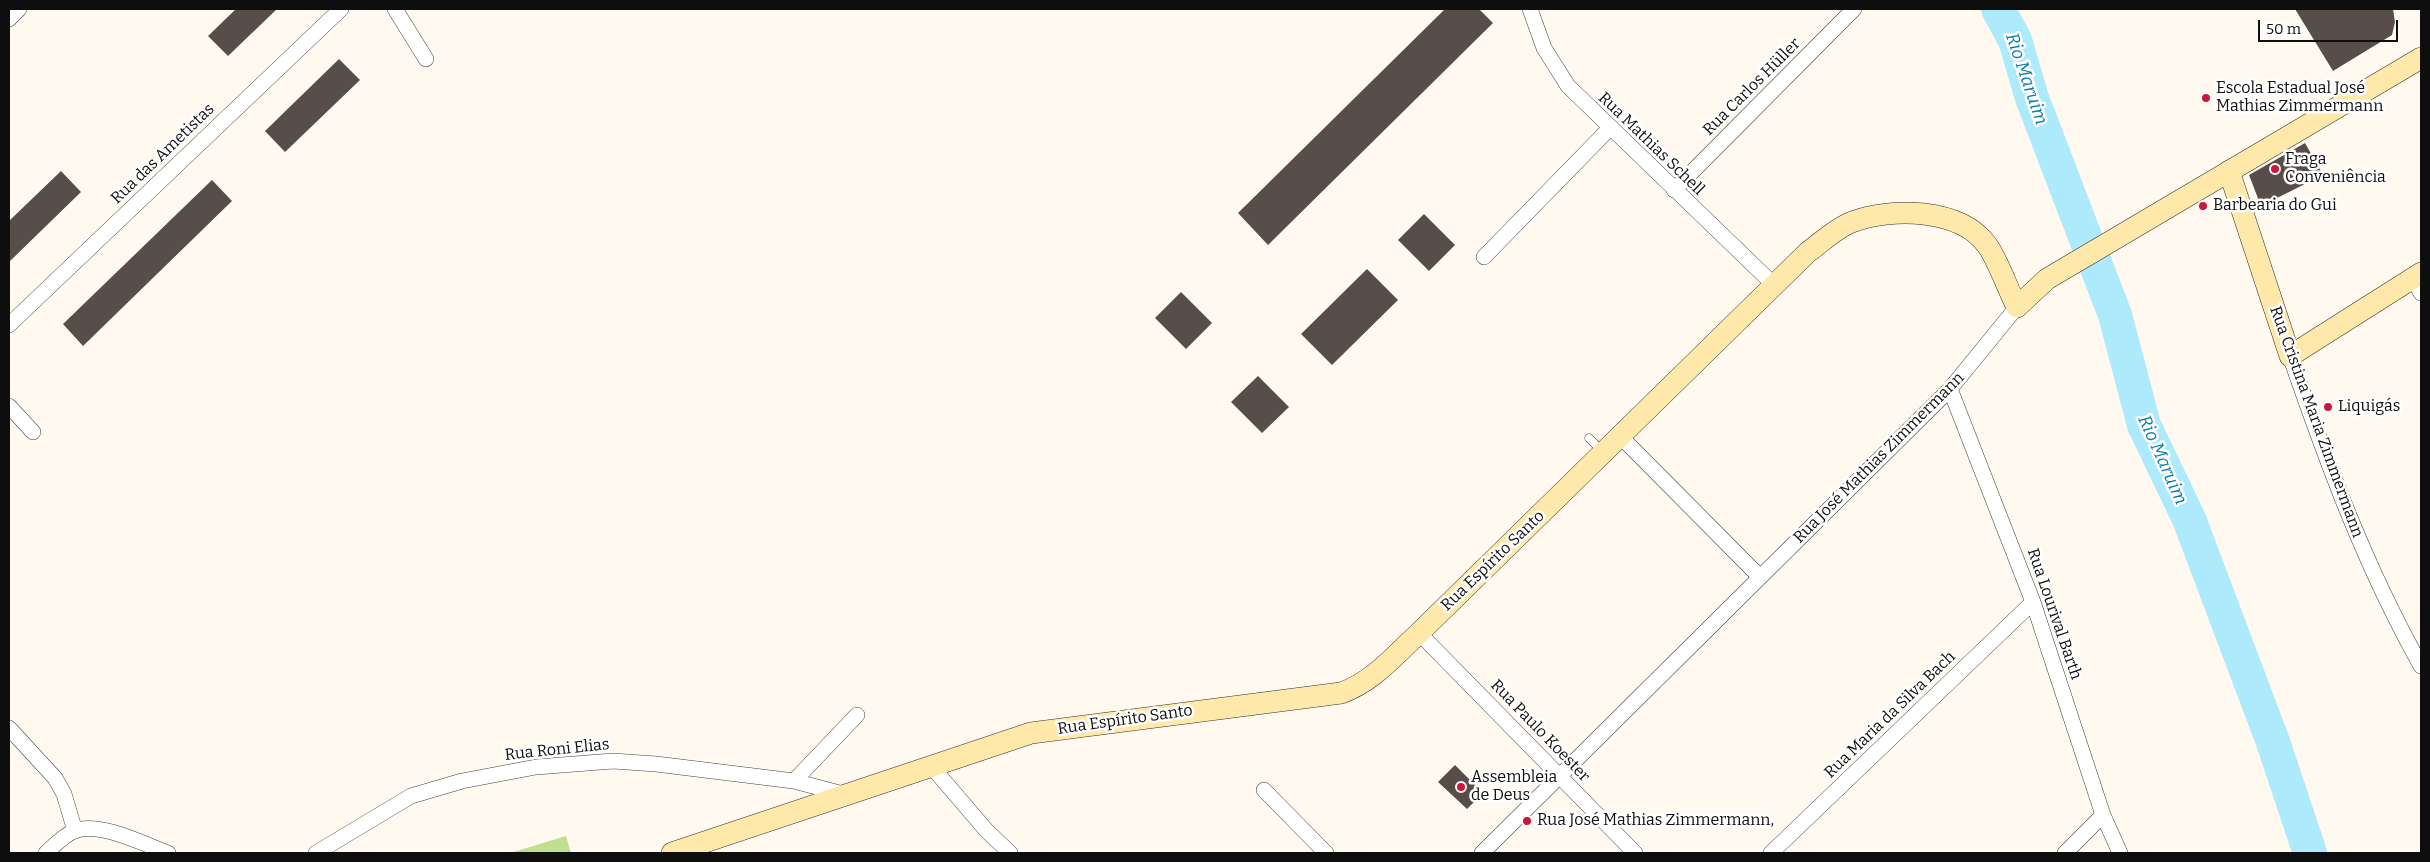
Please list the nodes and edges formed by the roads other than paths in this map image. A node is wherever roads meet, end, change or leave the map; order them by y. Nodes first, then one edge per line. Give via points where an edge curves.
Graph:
1 (19, 9) edge
2 (341, 9) edge
3 (395, 9) edge
4 (1530, 9) edge
5 (1854, 9) edge
6 (9, 19) edge
7 (426, 58) dead end
8 (2421, 58) edge
9 (1610, 128) junction
10 (2228, 171) junction
11 (1674, 190) junction
12 (1484, 258) dead end
13 (2418, 282) edge
14 (1774, 285) junction
15 (2017, 307) junction
16 (9, 325) edge
17 (2290, 356) junction
18 (1950, 389) junction
19 (9, 406) edge
20 (33, 432) dead end
21 (1620, 436) junction
22 (1589, 438) dead end
23 (1604, 453) junction
24 (1760, 577) junction
25 (2033, 602) junction
26 (1419, 633) junction
27 (2421, 666) edge
28 (857, 715) dead end
29 (9, 728) edge
30 (932, 767) junction
31 (1560, 776) junction
32 (794, 781) junction
33 (1264, 790) dead end
34 (847, 795) junction
35 (2104, 816) junction
36 (75, 831) junction
37 (46, 853) edge
38 (168, 853) edge
39 (316, 853) edge
40 (672, 853) edge
41 (1010, 853) edge
42 (1326, 853) edge
43 (1482, 853) edge
44 (1635, 853) edge
45 (1771, 853) edge
46 (2065, 853) edge
47 (2120, 853) edge

1 - 6 street
2 - 16 street, Rua das Ametistas
3 - 7 street
4 - 9 street, Rua Mathias Schell via 1555,68 1573,92
5 - 11 street, Rua Carlos Hüller
8 - 10 street, Rua José Mathias Zimmermann
9 - 11 street, Rua Mathias Schell
9 - 12 street
10 - 15 street, Rua José Mathias Zimmermann via 2046,278
10 - 17 street, Rua Cristina Maria Zimmermann
11 - 14 street, Rua Mathias Schell
13 - 17 street
14 - 15 street, Rua Espírito Santo via 1808,252 1851,223 1891,213 1915,213 1956,222 1973,231 1987,245
14 - 21 street, Rua Espírito Santo
15 - 18 street, Rua José Mathias Zimmermann
17 - 27 street, Rua Cristina Maria Zimmermann via 2333,480 2375,578
18 - 24 street, Rua José Mathias Zimmermann
18 - 25 street, Rua Lourival Barth
19 - 20 street
21 - 23 street, Rua Espírito Santo
21 - 24 street
22 - 23 lane
23 - 26 street, Rua Espírito Santo
24 - 31 street, Rua José Mathias Zimmermann
25 - 35 street, Rua Lourival Barth
25 - 45 street, Rua Maria da Silva Bach
26 - 30 street, Rua Espírito Santo via 1366,681 1341,693 1031,733
26 - 31 street, Rua Paulo Koester
28 - 32 street
29 - 36 street via 55,778 64,794
30 - 34 street, Rua Espírito Santo
30 - 41 street
31 - 43 street, Rua José Mathias Zimmermann
31 - 44 street, Rua Paulo Koester
32 - 34 street, Rua Roni Elias
32 - 39 street, Rua Roni Elias via 613,761 536,767 462,781 411,796
33 - 42 street
34 - 40 street, Rua Espírito Santo
35 - 46 street
35 - 47 street, Rua Lourival Barth
36 - 37 street
36 - 38 street via 99,830

